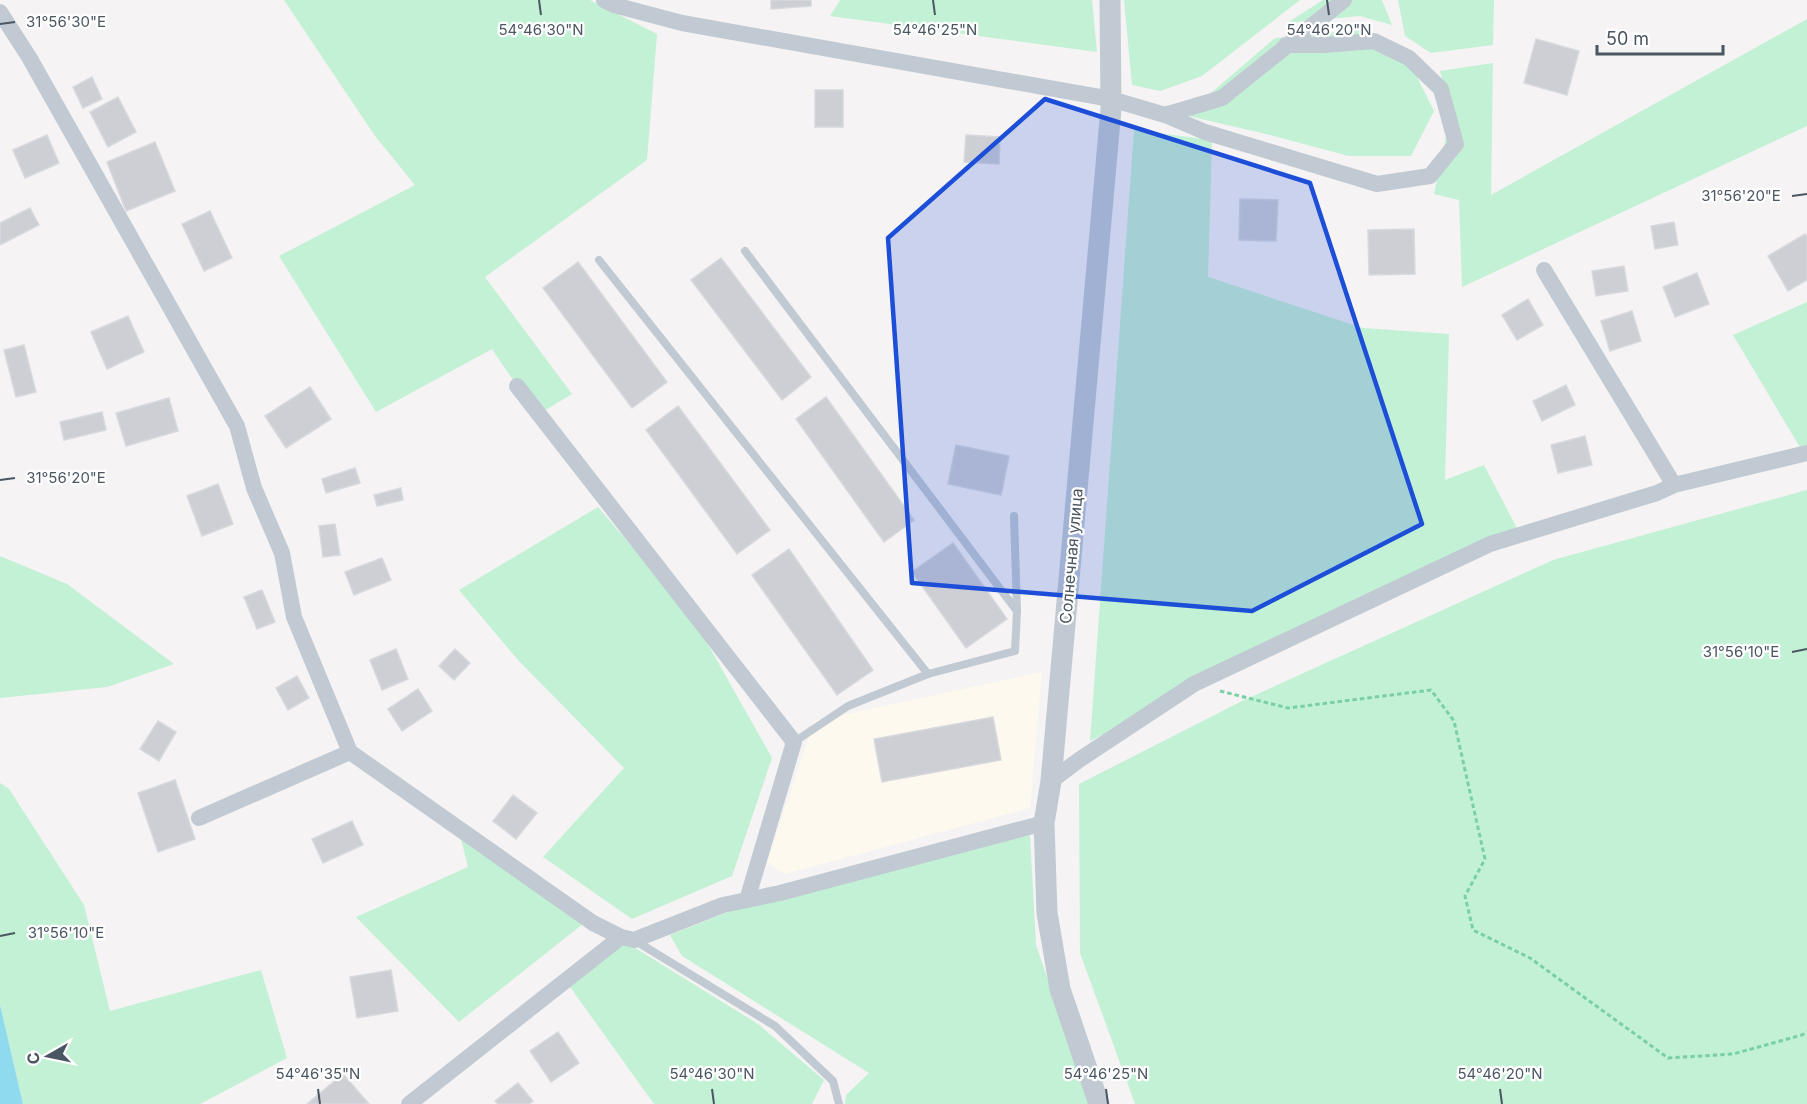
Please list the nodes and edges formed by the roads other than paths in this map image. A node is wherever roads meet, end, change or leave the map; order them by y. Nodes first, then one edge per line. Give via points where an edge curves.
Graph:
1 (604, 0) edge
2 (1110, 0) edge
3 (1344, 0) edge
4 (0, 12) edge
5 (1286, 45) junction
6 (1111, 99) junction
7 (1165, 115) junction
8 (745, 251) dead end
9 (599, 260) dead end
10 (1544, 270) dead end
11 (517, 386) dead end
12 (1807, 453) edge
13 (1674, 484) junction
14 (1014, 516) dead end
15 (1017, 611) junction
16 (928, 674) junction
17 (794, 742) junction
18 (350, 752) junction
19 (1051, 781) junction
20 (199, 818) dead end
21 (1044, 823) junction
22 (747, 900) junction
23 (628, 938) junction
24 (409, 1104) edge
25 (839, 1104) edge
26 (1099, 1104) edge

1 - 6 street via 682,23
2 - 6 street, Солнечная улица
3 - 5 street
4 - 18 street via 237,426 254,488 282,553 294,617
5 - 7 street via 1222,98
5 - 7 street via 1374,41 1408,58 1441,89 1456,144 1430,176 1377,184 1205,132
6 - 7 street
6 - 19 street, Солнечная улица
8 - 15 lane
9 - 16 lane
10 - 13 street
11 - 17 street
12 - 13 street
13 - 19 street via 1657,493 1490,544 1194,684
14 - 15 lane
15 - 16 lane via 1015,651
16 - 17 lane via 848,706
17 - 22 street
18 - 20 street
18 - 23 street via 593,923
19 - 21 street, Солнечная улица
21 - 22 street
21 - 26 street, Солнечная улица via 1047,913 1060,989
22 - 23 street via 723,904
23 - 24 street
23 - 25 lane via 775,1026 833,1081

